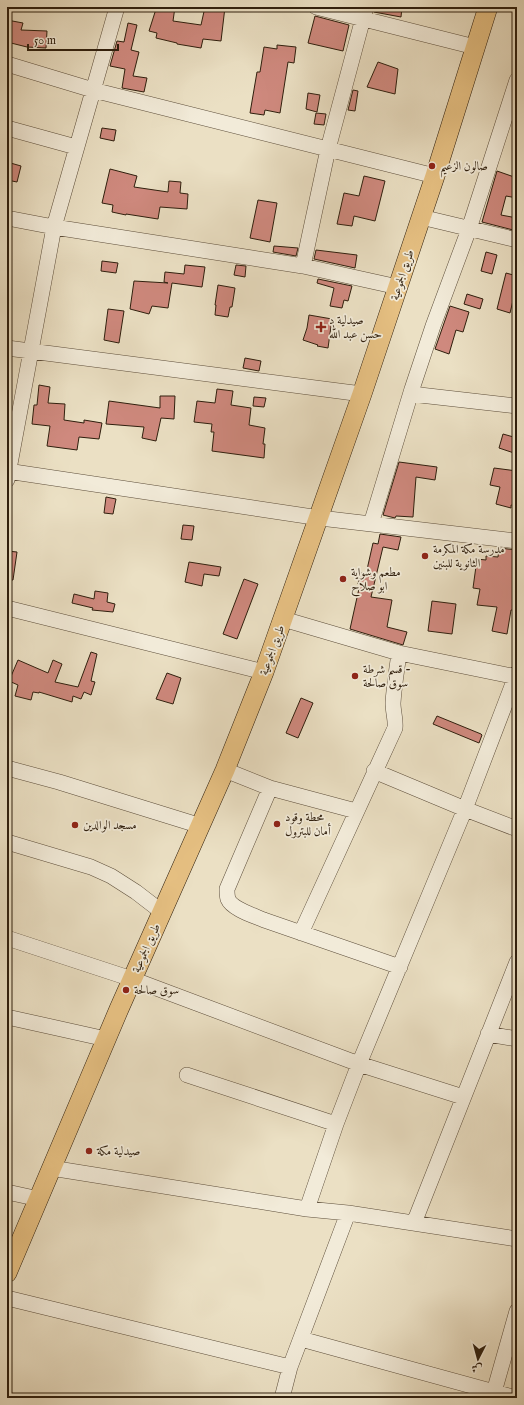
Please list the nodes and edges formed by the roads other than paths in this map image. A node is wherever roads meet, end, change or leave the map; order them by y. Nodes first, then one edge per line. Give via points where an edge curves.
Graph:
1 (117, 7) edge
2 (316, 7) edge
3 (488, 7) edge
4 (364, 13) edge
5 (475, 48) junction
6 (7, 64) edge
7 (517, 80) edge
8 (93, 90) junction
9 (7, 128) edge
10 (76, 146) junction
11 (328, 149) junction
12 (435, 176) junction
13 (421, 217) junction
14 (7, 218) edge
15 (54, 227) junction
16 (470, 229) junction
17 (517, 240) edge
18 (303, 266) junction
19 (398, 286) junction
20 (7, 348) edge
21 (31, 351) junction
22 (362, 394) junction
23 (411, 394) junction
24 (517, 406) edge
25 (8, 474) edge
26 (320, 518) junction
27 (371, 524) junction
28 (517, 541) edge
29 (7, 608) edge
30 (283, 619) junction
31 (399, 653) junction
32 (264, 672) junction
33 (517, 675) edge
34 (7, 768) edge
35 (225, 770) junction
36 (374, 771) junction
37 (270, 788) junction
38 (465, 809) junction
39 (356, 811) junction
40 (201, 826) junction
41 (517, 829) edge
42 (7, 842) edge
43 (162, 912) junction
44 (301, 933) junction
45 (7, 938) edge
46 (517, 962) edge
47 (400, 967) junction
48 (132, 979) junction
49 (7, 1017) edge
50 (488, 1034) junction
51 (517, 1039) edge
52 (106, 1040) junction
53 (359, 1064) junction
54 (187, 1075) dead end
55 (463, 1097) junction
56 (336, 1124) junction
57 (51, 1168) junction
58 (7, 1192) edge
59 (39, 1199) junction
60 (307, 1208) junction
61 (348, 1213) junction
62 (414, 1223) junction
63 (517, 1239) edge
64 (7, 1273) edge
65 (7, 1298) edge
66 (517, 1311) edge
67 (301, 1339) junction
68 (290, 1367) junction
69 (494, 1392) junction
70 (282, 1398) edge
71 (516, 1398) edge

1 - 8 street
2 - 4 street
3 - 5 main road, طريق الجموعية
4 - 5 street
4 - 11 street
5 - 12 main road, طريق الجموعية
6 - 8 street
7 - 16 street
8 - 10 street
8 - 11 street
9 - 10 street
10 - 15 street
11 - 12 street
11 - 18 street
12 - 13 main road, طريق الجموعية
13 - 16 street
13 - 19 main road, طريق الجموعية
14 - 15 street
15 - 18 street
15 - 21 street
16 - 17 street
16 - 23 street via 433,326
18 - 19 street
19 - 22 main road, طريق الجموعية
20 - 21 street
21 - 22 street
21 - 25 street
22 - 26 main road, طريق الجموعية
23 - 24 street
23 - 27 street
25 - 26 street
26 - 27 street
26 - 30 main road, طريق الجموعية
27 - 28 street
29 - 32 street
30 - 31 street
30 - 32 main road, طريق الجموعية
31 - 33 street
31 - 36 street via 393,703 396,720
32 - 35 main road, طريق الجموعية
33 - 38 street
34 - 40 street
35 - 37 street
35 - 40 main road, طريق الجموعية
36 - 38 street
36 - 39 street
37 - 39 street
37 - 44 street via 227,889 228,898 231,904 247,914
38 - 41 street
38 - 47 street
39 - 44 street
40 - 43 main road, طريق الجموعية
42 - 43 street via 91,867 111,876
43 - 48 main road, طريق الجموعية
44 - 47 street
45 - 48 street
46 - 50 street
47 - 53 street
48 - 52 main road, طريق الجموعية
48 - 53 street
49 - 52 street
50 - 51 street
50 - 55 street
52 - 57 main road, طريق الجموعية
53 - 55 street
53 - 56 street
54 - 56 street
55 - 62 street
56 - 60 street
57 - 59 main road, طريق الجموعية
57 - 60 street
58 - 59 street
59 - 64 main road, طريق الجموعية
60 - 61 street
61 - 62 street
61 - 67 street
62 - 63 street
65 - 68 street
66 - 69 street
67 - 68 street
67 - 69 street
68 - 70 street
69 - 71 street

